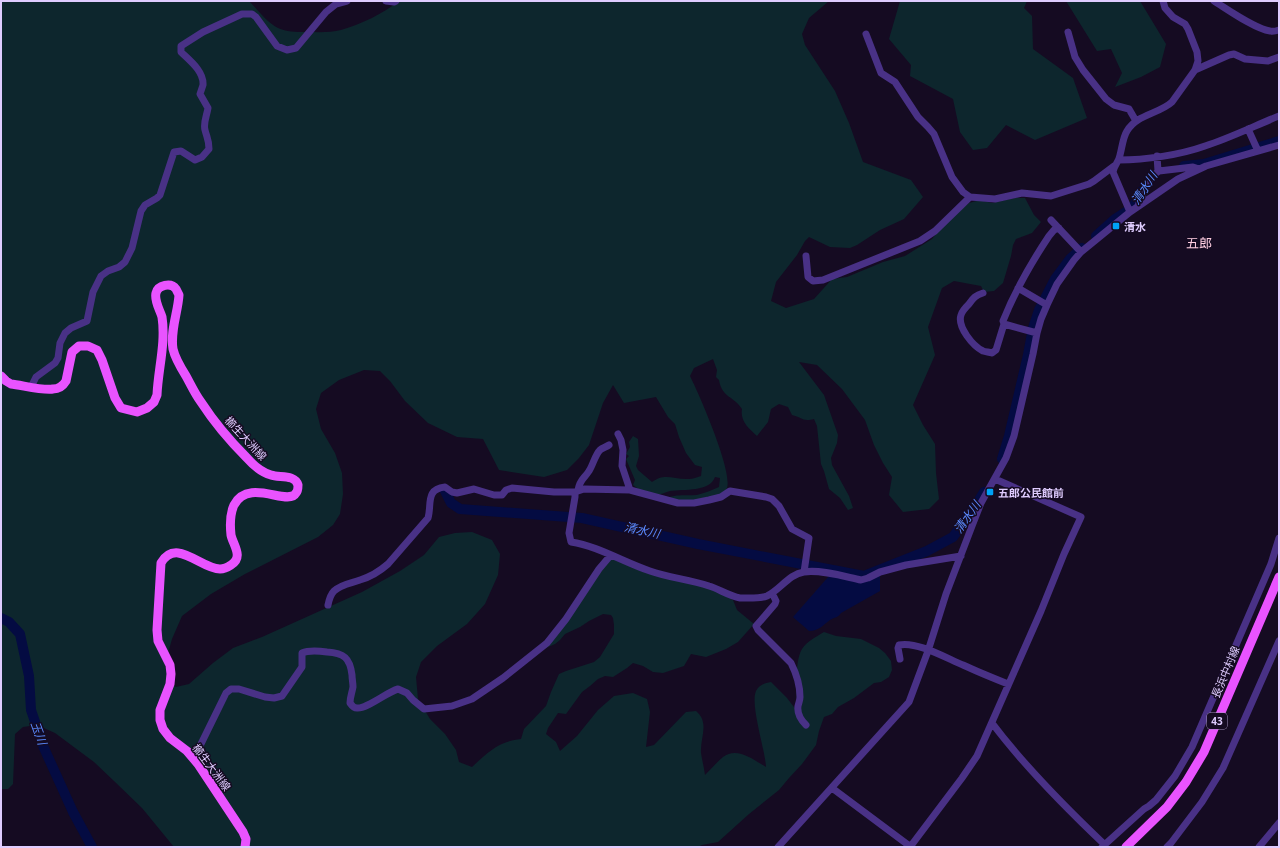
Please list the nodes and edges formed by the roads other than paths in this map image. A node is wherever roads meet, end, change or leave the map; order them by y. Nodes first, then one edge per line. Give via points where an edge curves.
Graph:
1 (347, 1) edge
2 (386, 1) edge
3 (396, 1) edge
4 (1163, 1) edge
5 (1214, 1) edge
6 (1279, 30) edge
7 (1068, 32) dead end
8 (866, 34) dead end
9 (1279, 57) edge
10 (1195, 70) junction
11 (1279, 116) edge
12 (1136, 120) junction
13 (1248, 129) junction
14 (1279, 145) edge
15 (1258, 151) junction
16 (1157, 156) junction
17 (1119, 160) junction
18 (1114, 166) junction
19 (1199, 169) junction
20 (1158, 171) junction
21 (970, 197) junction
22 (1138, 206) junction
23 (1130, 212) junction
24 (1051, 220) dead end
25 (1059, 228) junction
26 (1081, 252) junction
27 (806, 256) dead end
28 (1018, 288) junction
29 (983, 293) dead end
30 (1047, 305) junction
31 (1004, 324) junction
32 (1036, 333) junction
33 (1, 376) edge
34 (31, 387) junction
35 (618, 434) dead end
36 (608, 445) dead end
37 (996, 479) junction
38 (630, 490) junction
39 (576, 491) junction
40 (1279, 538) edge
41 (610, 556) junction
42 (961, 556) junction
43 (804, 572) junction
44 (1279, 577) edge
45 (772, 593) junction
46 (328, 605) dead end
47 (1279, 640) edge
48 (928, 650) junction
49 (900, 659) dead end
50 (1008, 684) junction
51 (992, 722) junction
52 (806, 725) dead end
53 (191, 756) junction
54 (832, 788) junction
55 (1279, 823) edge
56 (1103, 846) edge
57 (245, 847) edge
58 (778, 847) edge
59 (911, 847) edge
60 (1126, 847) edge
61 (1167, 847) edge
62 (1259, 847) edge

1 - 34 street via 336,4 326,12 296,48 287,50 277,46 252,14 242,14 203,32 181,46 181,52 196,67 203,83 200,94 208,108 205,130 209,141 208,152 195,160 181,151 174,152 160,195 145,205 141,211 132,248 125,262 101,276 93,292 87,321 65,333 55,363 36,377
2 - 3 street
4 - 10 street via 1165,8 1173,17 1185,24 1188,29 1197,52
5 - 6 street via 1263,30
7 - 12 street via 1075,57 1083,70 1106,99 1114,105 1129,109
8 - 21 street via 881,73 896,82 918,117 934,134 952,178
9 - 10 street via 1268,61 1245,59 1234,54
10 - 12 street via 1168,106
11 - 13 street
12 - 17 street via 1126,131
13 - 15 street
13 - 16 street via 1191,151
14 - 15 street
15 - 19 street
16 - 17 street
16 - 20 street
17 - 18 street
18 - 21 street via 1089,184 1051,196 1022,193 995,199
18 - 23 street via 1113,172
19 - 20 street
19 - 22 street via 1178,179
20 - 22 street via 1147,186
21 - 27 street via 935,231 920,241 823,280 813,281 808,277
22 - 23 street
23 - 26 street
24 - 25 street
25 - 26 street
25 - 28 street via 1049,236
26 - 30 street via 1057,284
28 - 30 street
28 - 31 street via 1003,321
29 - 31 street via 976,295 961,315 965,333 983,351 992,353 996,350
30 - 32 street
31 - 32 street
32 - 37 street via 1014,436
33 - 34 main road, 櫛生大洲線 via 11,384
34 - 53 main road, 櫛生大洲線 via 52,390 63,385 72,352 79,346 88,346 97,350 114,398 121,408 137,412 147,408 157,395 163,332 156,294 164,285 171,285 179,295 173,350 200,402 255,467 270,475 296,480 298,492 294,496 288,498 256,492 244,495 237,501 231,514 231,536 237,556 234,563 228,567 215,568 182,553 168,555 161,563 156,630 170,664 171,674 160,710 160,720 170,738
35 - 38 street via 623,448 622,466
36 - 39 street via 600,450
37 - 42 street via 981,503
37 - 50 street via 1081,517
38 - 39 street
38 - 43 street via 678,503 708,500 721,497 730,491 772,499 792,528 809,538
39 - 41 street via 569,532 570,542 581,543
39 - 46 street via 554,492 512,488 502,495 494,495 474,489 457,493 441,487 429,499 428,518 388,564 362,580 338,588 330,596
40 - 56 street via 1271,564 1215,695 1175,776 1150,806
41 - 45 street via 651,572 710,586 733,597 765,597
41 - 53 street via 547,643 472,699 452,706 424,709 407,693 398,689 368,705 355,708 350,703 353,686 348,660 341,654 307,651 302,653 302,667 282,696 265,697 239,689 232,689 226,693 200,746
42 - 43 street via 906,564 861,580
42 - 48 street
43 - 45 street via 790,578
44 - 60 main road, 長浜中村線 / 43 via 1204,752 1167,807
45 - 52 street via 775,604 756,626 791,664 798,681 798,710 801,720
47 - 61 street via 1223,768 1202,802
48 - 49 street via 911,645 899,645
48 - 50 street
48 - 54 street via 909,702
50 - 51 street
51 - 56 street via 1013,750
51 - 59 street via 971,766
53 - 57 main road, 櫛生大洲線 via 244,832
54 - 58 street
54 - 59 street
55 - 62 street

